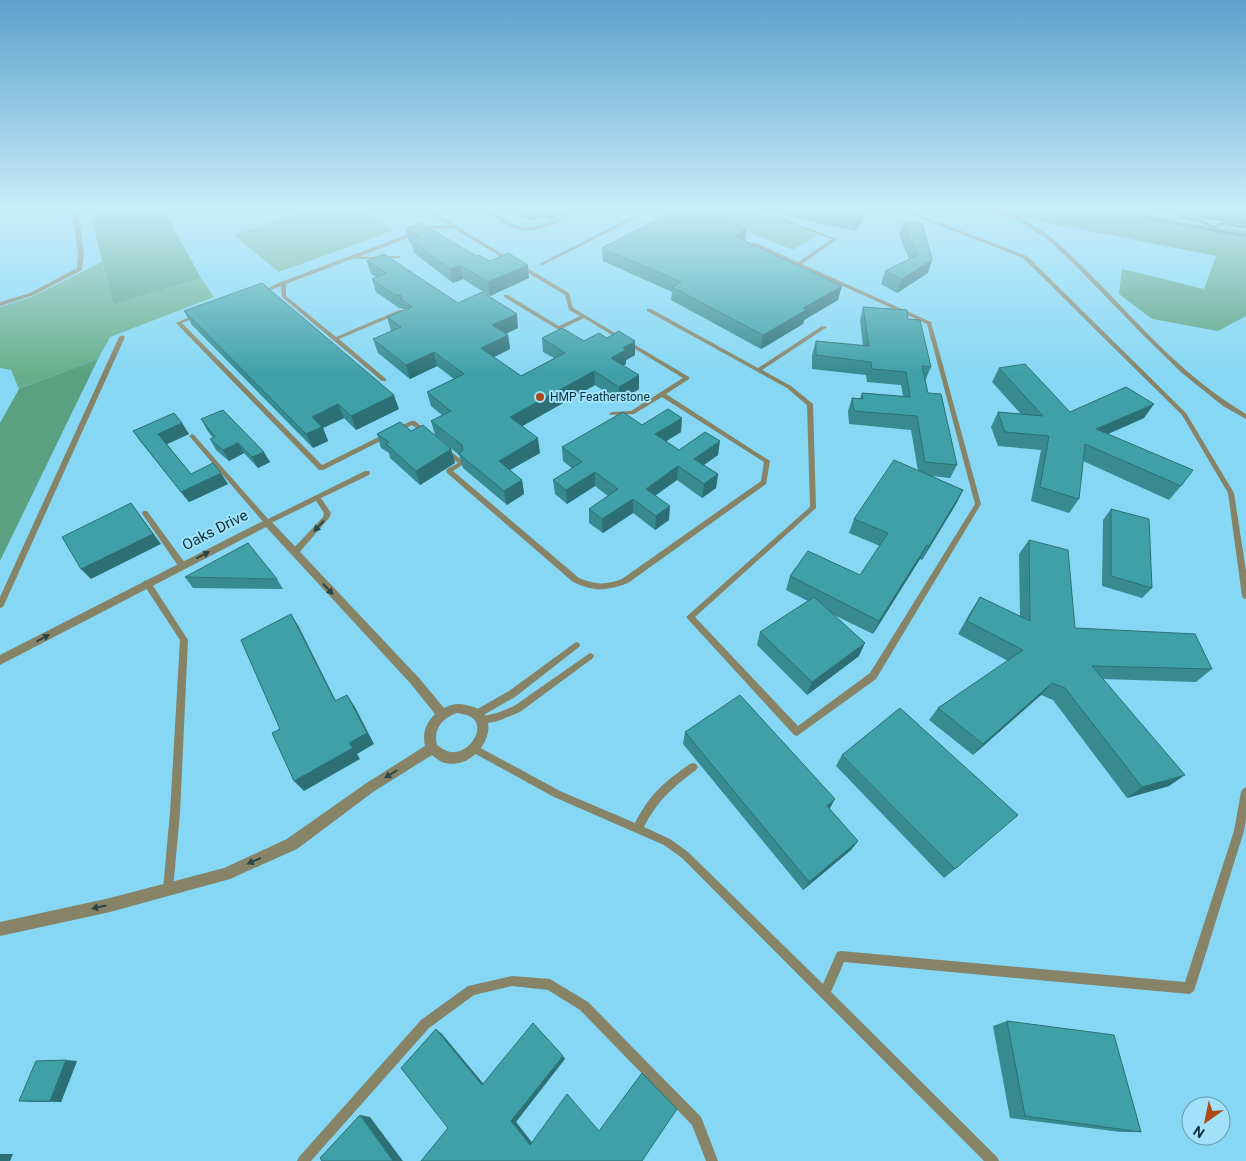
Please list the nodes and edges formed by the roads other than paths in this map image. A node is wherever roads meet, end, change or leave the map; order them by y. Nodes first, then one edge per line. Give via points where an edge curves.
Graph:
1 (80, 265) edge
2 (331, 265) edge
3 (519, 265) edge
4 (802, 265) edge
5 (1034, 265) edge
6 (1077, 265) edge
7 (283, 283) junction
8 (257, 293) edge
9 (506, 296) dead end
10 (0, 304) edge
11 (649, 310) dead end
12 (401, 312) edge
13 (205, 313) edge
14 (584, 316) junction
15 (824, 327) dead end
16 (122, 337) dead end
17 (335, 339) junction
18 (758, 370) junction
19 (384, 380) dead end
20 (662, 394) junction
21 (612, 414) dead end
22 (1246, 417) edge
23 (192, 436) dead end
24 (434, 440) edge
25 (441, 445) edge
26 (366, 473) dead end
27 (317, 498) junction
28 (145, 514) dead end
29 (267, 522) junction
30 (295, 552) junction
31 (182, 565) junction
32 (147, 583) junction
33 (1246, 596) edge
34 (0, 604) edge
35 (576, 645) dead end
36 (2, 656) edge
37 (590, 656) dead end
38 (442, 714) junction
39 (480, 717) junction
40 (432, 748) junction
41 (475, 749) junction
42 (693, 767) dead end
43 (1246, 792) edge
44 (638, 828) junction
45 (168, 889) junction
46 (0, 929) edge
47 (824, 994) junction
48 (303, 1161) edge
49 (712, 1161) edge
50 (993, 1161) edge

1 - 10 street via 80,269 32,294
2 - 7 lane
3 - 14 lane via 567,294 571,309
4 - 18 lane via 929,323 978,504 873,676 796,732 690,616 813,508 810,404 789,387
5 - 33 lane via 1184,414 1231,493
6 - 22 lane via 1152,341 1228,407
7 - 8 lane
7 - 17 lane via 284,296
9 - 14 lane via 559,328
11 - 18 lane
12 - 17 lane
13 - 24 lane via 179,323 322,468 413,422
14 - 20 lane via 688,378
15 - 18 lane
16 - 34 lane
17 - 19 lane
20 - 21 lane via 632,413
20 - 25 lane via 767,461 764,482 625,581 606,588 590,587 576,580 449,471 462,463
23 - 29 lane
26 - 27 lane
27 - 29 lane
27 -> 30 lane via 328,513 326,518
28 - 31 lane
29 - 30 street, Oaks Drive
31 -> 29 street, Oaks Drive
30 -> 38 street, Oaks Drive
31 - 32 street, Oaks Drive
36 -> 32 street, Oaks Drive
32 - 45 lane via 184,640
35 - 39 lane
37 - 39 lane via 517,709 498,717
38 - 39 street via 464,708
38 - 40 street via 431,726
39 - 41 street via 483,737
40 - 41 street via 437,754 453,758
40 -> 45 street via 369,788 292,844 226,874
41 - 44 lane via 558,794
42 - 44 lane via 661,790 650,803
43 - 47 lane via 1239,830 1189,988 841,956
44 - 47 lane via 685,855
45 -> 46 street
47 - 50 lane
48 - 49 lane via 425,1024 472,990 512,981 550,985 584,1006 697,1121

